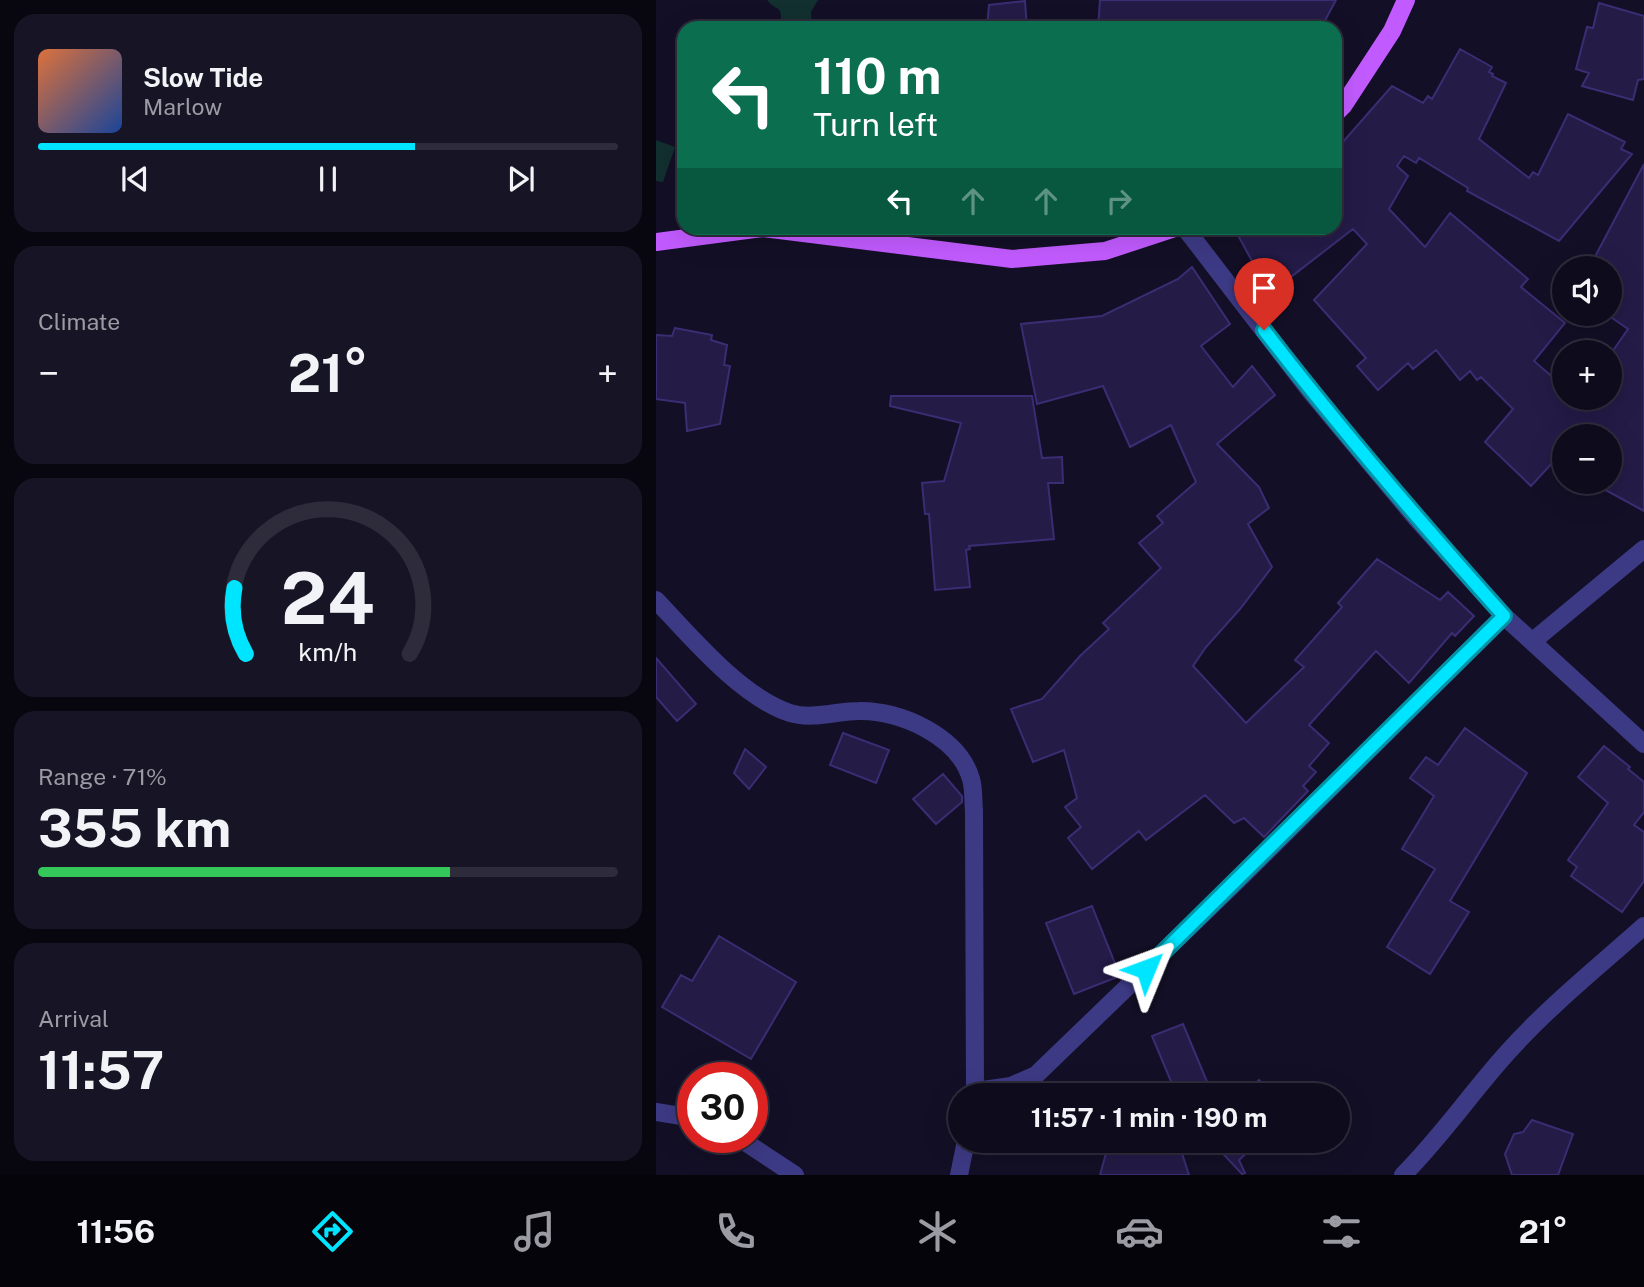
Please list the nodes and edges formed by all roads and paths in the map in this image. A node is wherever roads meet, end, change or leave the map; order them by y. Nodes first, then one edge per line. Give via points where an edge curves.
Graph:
1 (1406, 0) edge
2 (1342, 107) edge
3 (709, 235) edge
4 (818, 235) edge
5 (1154, 235) edge
6 (1190, 235) edge
7 (656, 242) edge
8 (1644, 549) edge
9 (656, 600) edge
10 (1504, 616) junction
11 (1533, 641) junction
12 (1644, 744) edge
13 (1644, 926) edge
14 (976, 1083) edge
15 (1018, 1083) edge
16 (656, 1112) edge
17 (677, 1115) edge
18 (762, 1153) edge
19 (964, 1153) edge
20 (795, 1175) edge
21 (959, 1175) edge
22 (1403, 1175) edge

1 - 2 main road via 1392,31
3 - 7 main road
4 - 5 main road via 1012,259 1105,251
6 - 10 street via 1311,392
8 - 11 street
9 - 14 street via 713,660 758,697 791,714 861,710 903,718 943,738 964,762 972,781 974,811
10 - 11 street
10 - 15 street via 1036,1075
11 - 12 street
13 - 22 street via 1508,1052
16 - 17 street
18 - 20 street
19 - 21 street

